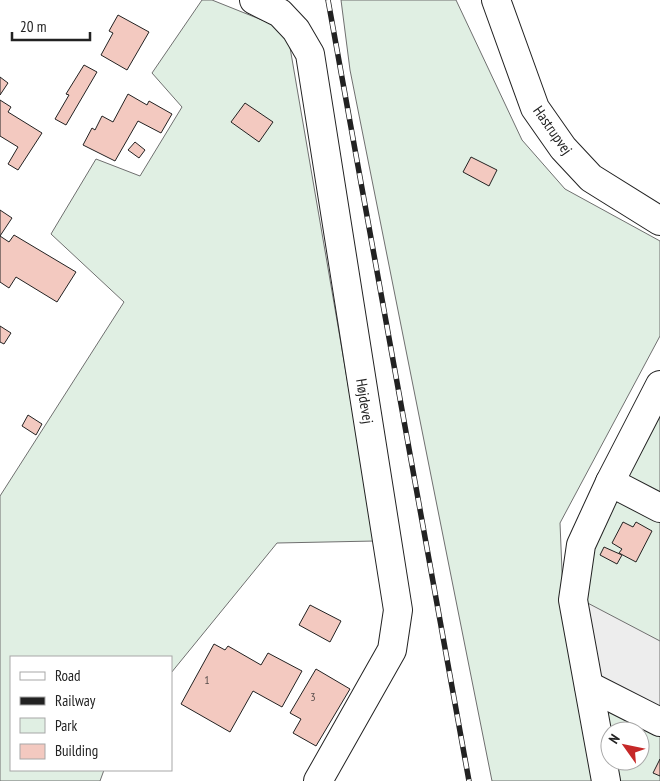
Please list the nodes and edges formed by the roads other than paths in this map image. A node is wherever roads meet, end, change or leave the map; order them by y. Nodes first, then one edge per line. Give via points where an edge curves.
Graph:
1 (254, 0) edge
2 (496, 0) edge
3 (660, 221) edge
4 (660, 385) edge
5 (610, 482) junction
6 (660, 508) edge
7 (589, 686) junction
8 (660, 722) edge
9 (318, 781) edge
10 (606, 781) edge

1 - 9 street, Højdevej via 280,13 296,30 310,54 398,610 392,650
2 - 3 street, Hastrupvej via 535,108 563,148 591,178
4 - 5 street
5 - 6 street
5 - 7 street via 580,545 573,600
7 - 8 street
7 - 10 street

